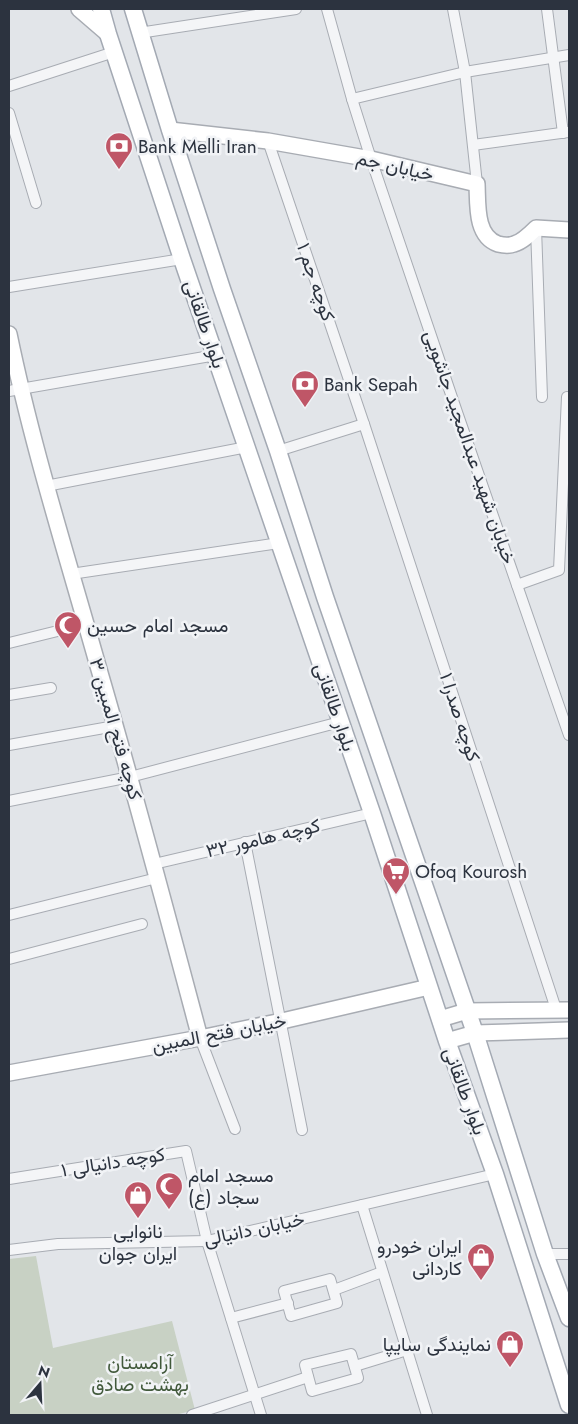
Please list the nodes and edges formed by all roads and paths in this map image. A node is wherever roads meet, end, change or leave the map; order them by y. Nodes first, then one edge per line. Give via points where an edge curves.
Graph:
1 (79, 9) edge
2 (101, 9) edge
3 (133, 9) edge
4 (296, 9) edge
5 (327, 9) edge
6 (453, 9) edge
7 (547, 9) edge
8 (139, 33) junction
9 (108, 34) junction
10 (114, 52) junction
11 (569, 55) edge
12 (553, 58) junction
13 (465, 72) junction
14 (9, 86) edge
15 (352, 98) junction
16 (9, 114) edge
17 (170, 130) junction
18 (566, 132) edge
19 (268, 141) junction
20 (472, 145) junction
21 (371, 159) junction
22 (477, 184) junction
23 (36, 203) dead end
24 (536, 228) junction
25 (569, 230) edge
26 (182, 259) junction
27 (9, 286) edge
28 (9, 334) edge
29 (216, 355) junction
30 (14, 390) edge
31 (542, 396) dead end
32 (567, 396) dead end
33 (364, 424) junction
34 (247, 447) junction
35 (278, 451) junction
36 (46, 486) junction
37 (279, 543) junction
38 (71, 574) junction
39 (517, 585) junction
40 (86, 624) junction
41 (9, 642) edge
42 (51, 688) dead end
43 (9, 695) edge
44 (366, 715) junction
45 (340, 722) junction
46 (115, 726) junction
47 (569, 735) edge
48 (9, 745) edge
49 (130, 777) junction
50 (9, 801) edge
51 (372, 813) junction
52 (245, 842) junction
53 (156, 871) junction
54 (9, 915) edge
55 (142, 924) dead end
56 (9, 959) edge
57 (428, 987) junction
58 (562, 1010) edge
59 (467, 1011) junction
60 (440, 1019) junction
61 (282, 1021) junction
62 (569, 1030) edge
63 (475, 1033) junction
64 (200, 1038) junction
65 (447, 1041) junction
66 (9, 1073) edge
67 (234, 1129) dead end
68 (302, 1130) dead end
69 (495, 1174) junction
70 (9, 1179) edge
71 (362, 1205) junction
72 (207, 1241) junction
73 (9, 1250) edge
74 (545, 1254) junction
75 (569, 1254) edge
76 (382, 1272) junction
77 (334, 1290) junction
78 (288, 1303) junction
79 (231, 1318) junction
80 (569, 1318) edge
81 (407, 1350) junction
82 (355, 1366) junction
83 (308, 1378) junction
84 (255, 1395) junction
85 (569, 1405) edge
86 (192, 1415) edge
87 (261, 1415) edge
88 (427, 1415) edge

1 - 9 street
2 - 9 main road, بلوار طالقانی
3 - 8 main road, بلوار طالقانی
4 - 8 street
5 - 15 street, خیابان شهید عبدالمجید جاشویی
6 - 13 street
7 - 12 street
8 - 17 main road, بلوار طالقانی
9 - 10 main road, بلوار طالقانی
10 - 14 street
10 - 26 main road, بلوار طالقانی
11 - 12 street
12 - 13 street
12 - 18 street
13 - 15 street
13 - 20 street
15 - 21 street, خیابان شهید عبدالمجید جاشویی
16 - 23 street
17 - 19 street, خیابان جم
17 - 35 main road, بلوار طالقانی
18 - 20 street
19 - 21 street, خیابان جم
19 - 33 street, کوچه جم ۱
20 - 22 street
21 - 22 street, خیابان جم
21 - 39 street, خیابان شهید عبدالمجید جاشویی
22 - 24 street via 482,230 491,241 513,245
24 - 25 street
24 - 31 street
26 - 27 street
26 - 29 main road, بلوار طالقانی
28 - 30 street, کوچه فتح المبین ۳
29 - 30 street
29 - 34 main road, بلوار طالقانی
30 - 36 street, کوچه فتح المبین ۳
32 - 39 street via 559,570
33 - 35 street
33 - 58 street, کوچه صدرا ۱
34 - 36 street
34 - 37 main road, بلوار طالقانی
35 - 44 main road, بلوار طالقانی
36 - 38 street, کوچه فتح المبین ۳
37 - 38 street
37 - 45 main road, بلوار طالقانی
38 - 40 street, کوچه فتح المبین ۳
39 - 47 street, خیابان شهید عبدالمجید جاشویی
40 - 41 street
40 - 46 street, کوچه فتح المبین ۳
42 - 43 street
44 - 45 main road
44 - 59 main road, بلوار طالقانی
45 - 49 street
45 - 51 main road, بلوار طالقانی
46 - 48 street
46 - 49 street, کوچه فتح المبین ۳
49 - 50 street
49 - 53 street, کوچه فتح المبین ۳
51 - 52 street, کوچه هامور ۳۲
51 - 57 main road, بلوار طالقانی
52 - 53 street, کوچه هامور ۳۲
52 - 61 street
53 - 54 street, کوچه هامور ۳۲
53 - 64 street, کوچه فتح المبین ۳
55 - 56 street
57 - 60 main road, بلوار طالقانی
57 - 61 street, خیابان فتح المبین
58 - 59 street
59 - 60 street
59 - 63 main road, بلوار طالقانی
60 - 65 main road, بلوار طالقانی
61 - 64 street, خیابان فتح المبین
61 - 68 street
62 - 63 street
63 - 65 street
63 - 74 main road, بلوار طالقانی
64 - 66 street, خیابان فتح المبین
64 - 67 street
65 - 69 main road, بلوار طالقانی
69 - 71 street, خیابان دانیالی
69 - 85 main road, بلوار طالقانی
70 - 72 street, کوچه دانیالی ۱ via 186,1151
71 - 72 street, خیابان دانیالی
71 - 76 street
72 - 73 street, خیابان دانیالی via 58,1244
72 - 79 street
74 - 75 street
74 - 80 main road, بلوار طالقانی
76 - 77 street
76 - 81 street
77 - 78 street via 330,1279 284,1291
77 - 78 street via 337,1303 300,1314 291,1316
78 - 79 street
79 - 84 street
81 - 82 street
81 - 88 street
82 - 83 street via 358,1378 312,1390
82 - 83 street via 351,1354 305,1366
83 - 84 street
84 - 86 street
84 - 87 street

